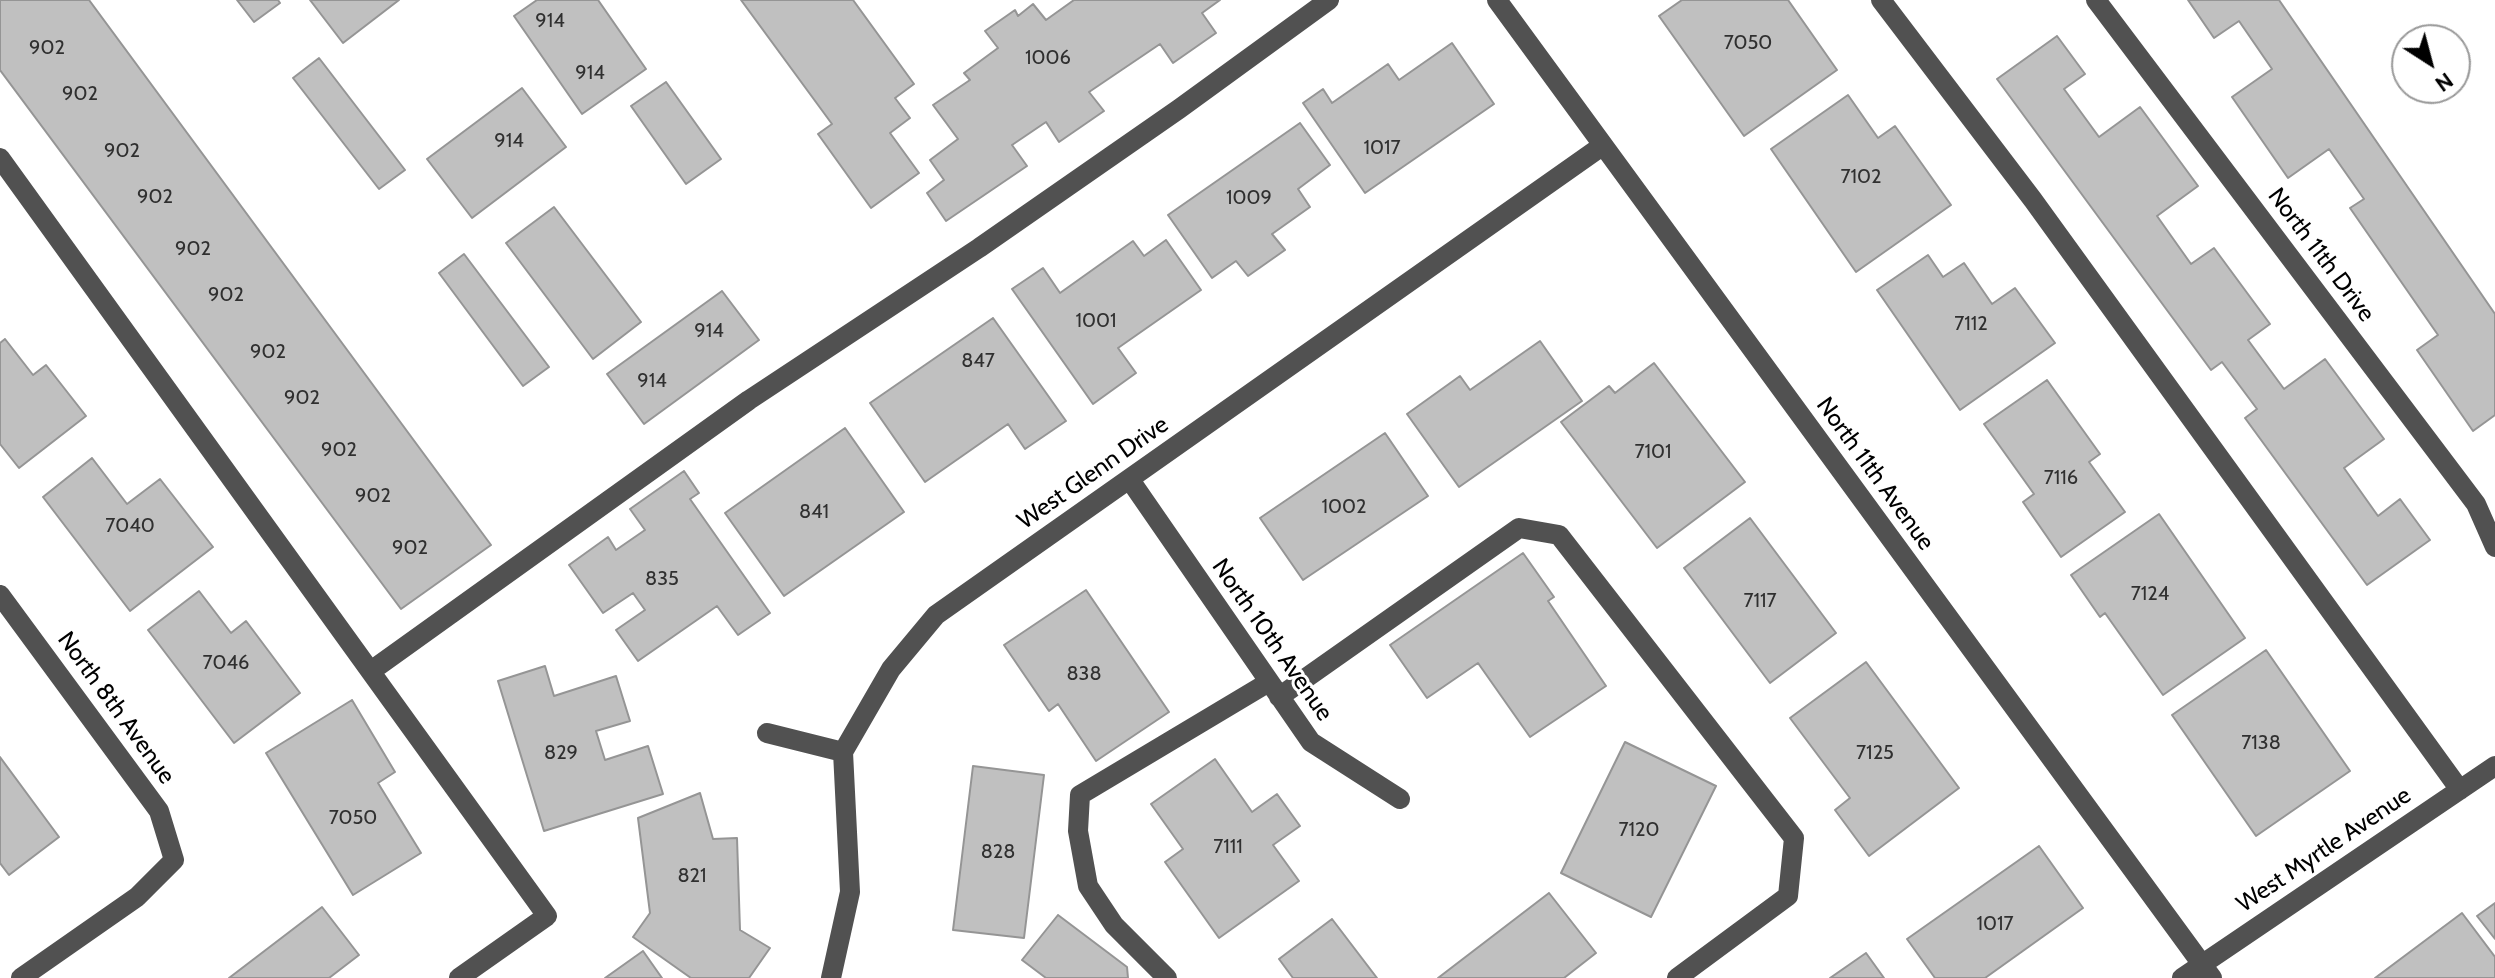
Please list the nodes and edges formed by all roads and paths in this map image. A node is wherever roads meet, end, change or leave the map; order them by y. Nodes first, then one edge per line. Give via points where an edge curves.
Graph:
1 (1329, 0) edge
2 (1497, 0) edge
3 (1881, 0) edge
4 (2096, 0) edge
5 (1602, 146) junction
6 (0, 158) edge
7 (1130, 480) junction
8 (2495, 547) edge
9 (0, 595) edge
10 (371, 671) junction
11 (1274, 690) junction
12 (767, 733) dead end
13 (843, 752) junction
14 (2495, 766) edge
15 (2460, 790) junction
16 (1400, 799) dead end
17 (2207, 971) edge
18 (21, 978) edge
19 (459, 978) edge
20 (831, 978) edge
21 (1167, 978) edge
22 (1677, 978) edge
23 (2182, 978) edge

1 - 10 street via 979,248 749,400
2 - 5 street, North 11th Avenue
3 - 15 street via 2033,200
4 - 8 street, North 11th Drive via 2476,504
5 - 7 street, West Glenn Drive
5 - 17 street, North 11th Avenue
6 - 10 street
7 - 11 street, North 10th Avenue
7 - 13 street, West Glenn Drive via 936,615 891,669
9 - 18 street, North 8th Avenue via 159,811 174,860 137,897
10 - 19 street via 547,916
11 - 16 street, North 10th Avenue via 1311,742
11 - 21 street via 1080,795 1078,831 1088,886 1114,925
11 - 22 street via 1519,528 1559,535 1794,838 1788,896
12 - 13 street
13 - 20 street via 850,892
14 - 15 street, West Myrtle Avenue
15 - 17 street, West Myrtle Avenue
17 - 23 street, West Myrtle Avenue

